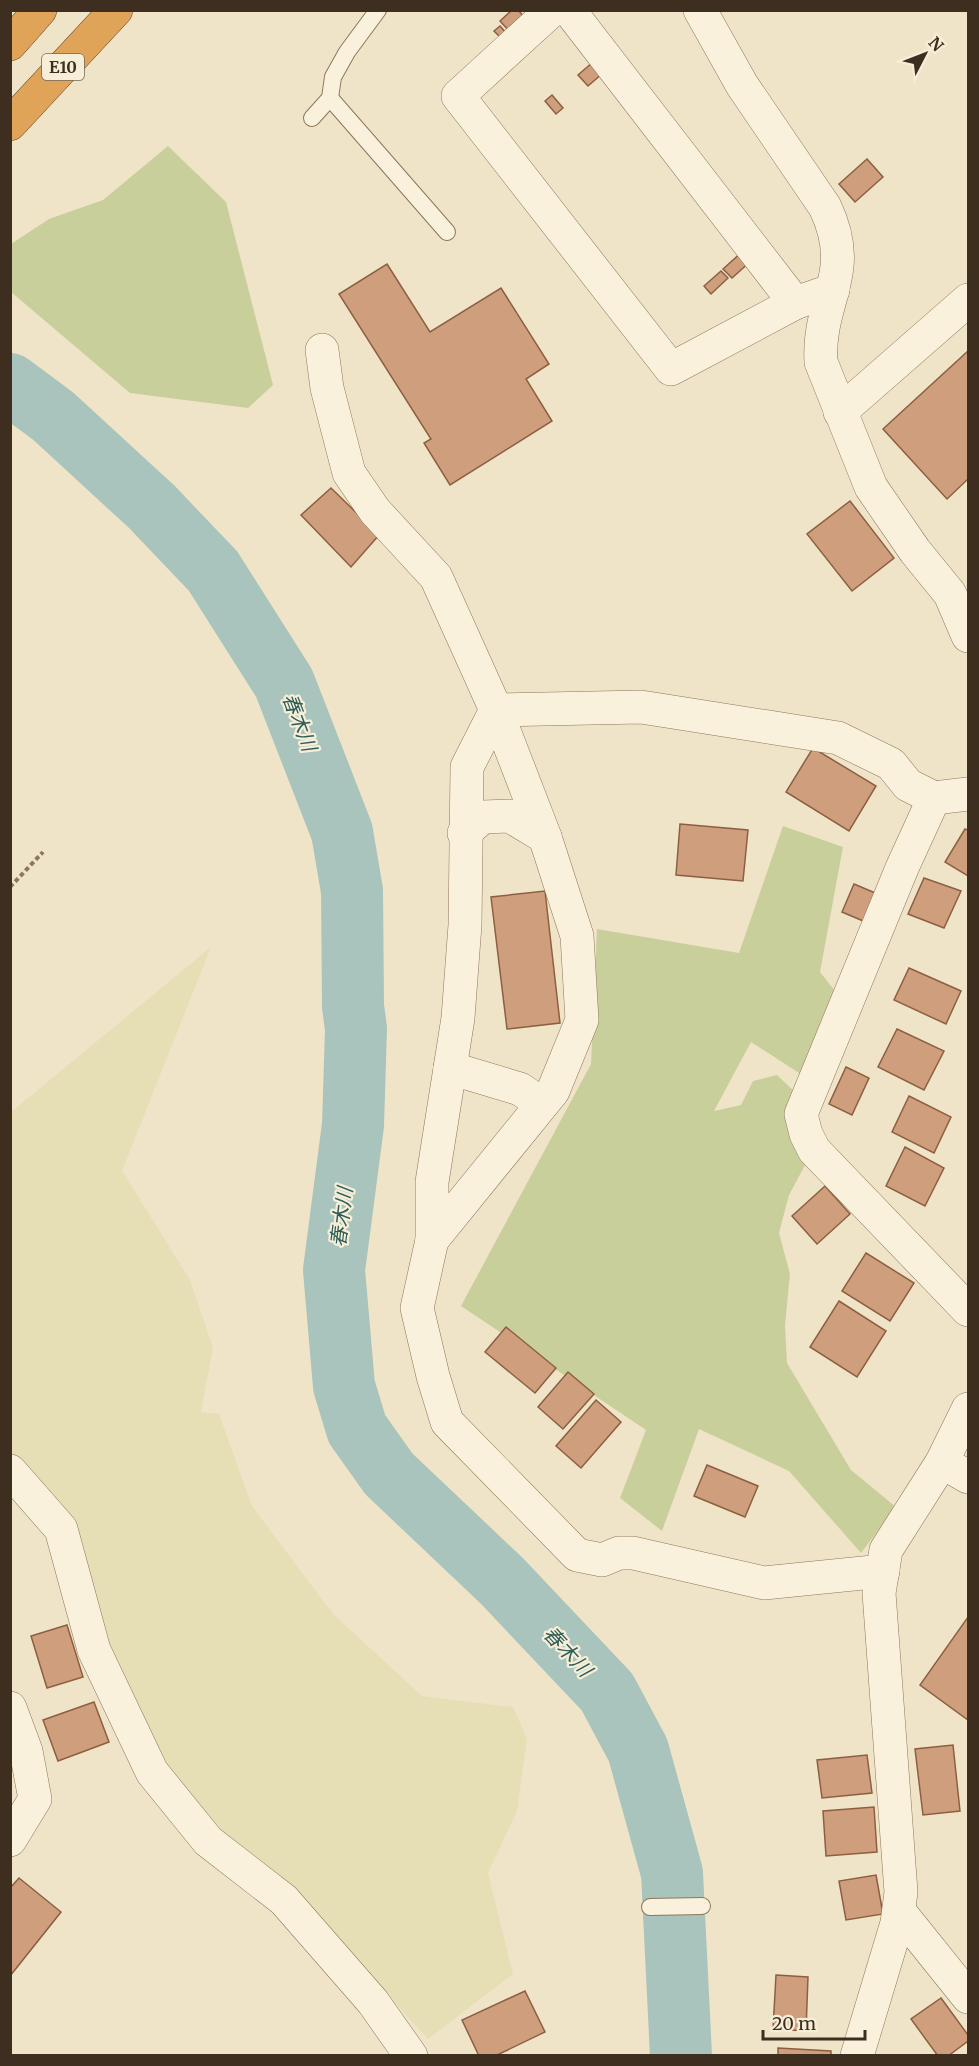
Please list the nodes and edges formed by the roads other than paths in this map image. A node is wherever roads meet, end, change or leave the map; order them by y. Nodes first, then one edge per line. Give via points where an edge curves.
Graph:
1 (40, 10) edge
2 (116, 10) edge
3 (378, 10) edge
4 (552, 10) edge
5 (569, 10) edge
6 (700, 10) edge
7 (10, 44) edge
8 (330, 98) junction
9 (312, 118) dead end
10 (10, 124) edge
11 (447, 232) dead end
12 (833, 290) junction
13 (969, 300) edge
14 (795, 303) junction
15 (322, 350) dead end
16 (840, 412) junction
17 (969, 636) edge
18 (496, 710) junction
19 (969, 794) edge
20 (934, 798) junction
21 (464, 833) junction
22 (545, 837) junction
23 (450, 1068) junction
24 (542, 1104) junction
25 (432, 1240) junction
26 (969, 1310) edge
27 (969, 1409) edge
28 (955, 1470) edge
29 (10, 1471) edge
30 (883, 1571) junction
31 (10, 1708) edge
32 (10, 1840) edge
33 (702, 1906) dead end
34 (650, 1907) dead end
35 (899, 1911) junction
36 (969, 1997) edge
37 (411, 2055) edge
38 (857, 2055) edge

1 - 7 highway
2 - 10 highway, E10
3 - 8 lane via 346,52 333,77
4 - 14 street via 458,96 671,369
5 - 14 street
6 - 12 street via 742,85 825,207 839,259
8 - 9 lane
8 - 11 lane
12 - 14 street
12 - 16 street via 820,346 821,362
13 - 16 street
15 - 18 street via 327,388 350,473 375,511 436,577
16 - 17 street via 871,487 950,594
18 - 20 street via 641,707 838,738 891,764 908,785
18 - 21 street via 467,767
18 - 22 street
19 - 20 street
20 - 26 street via 801,1114 814,1150
21 - 22 street via 483,817 510,816
21 - 23 street via 465,925
22 - 24 street via 577,936 582,1020 553,1091
23 - 24 street via 520,1089
23 - 25 street via 432,1182
24 - 25 street
25 - 30 street via 417,1308 447,1422 577,1555 602,1560 619,1553 633,1553 764,1583
27 - 28 street
28 - 30 street via 886,1550
29 - 37 street via 61,1529 94,1650 152,1772 208,1841 284,1900 373,2002
30 - 35 street via 879,1593 901,1892
31 - 32 street via 26,1751 35,1799
33 - 34 lane
35 - 36 street
35 - 38 street

